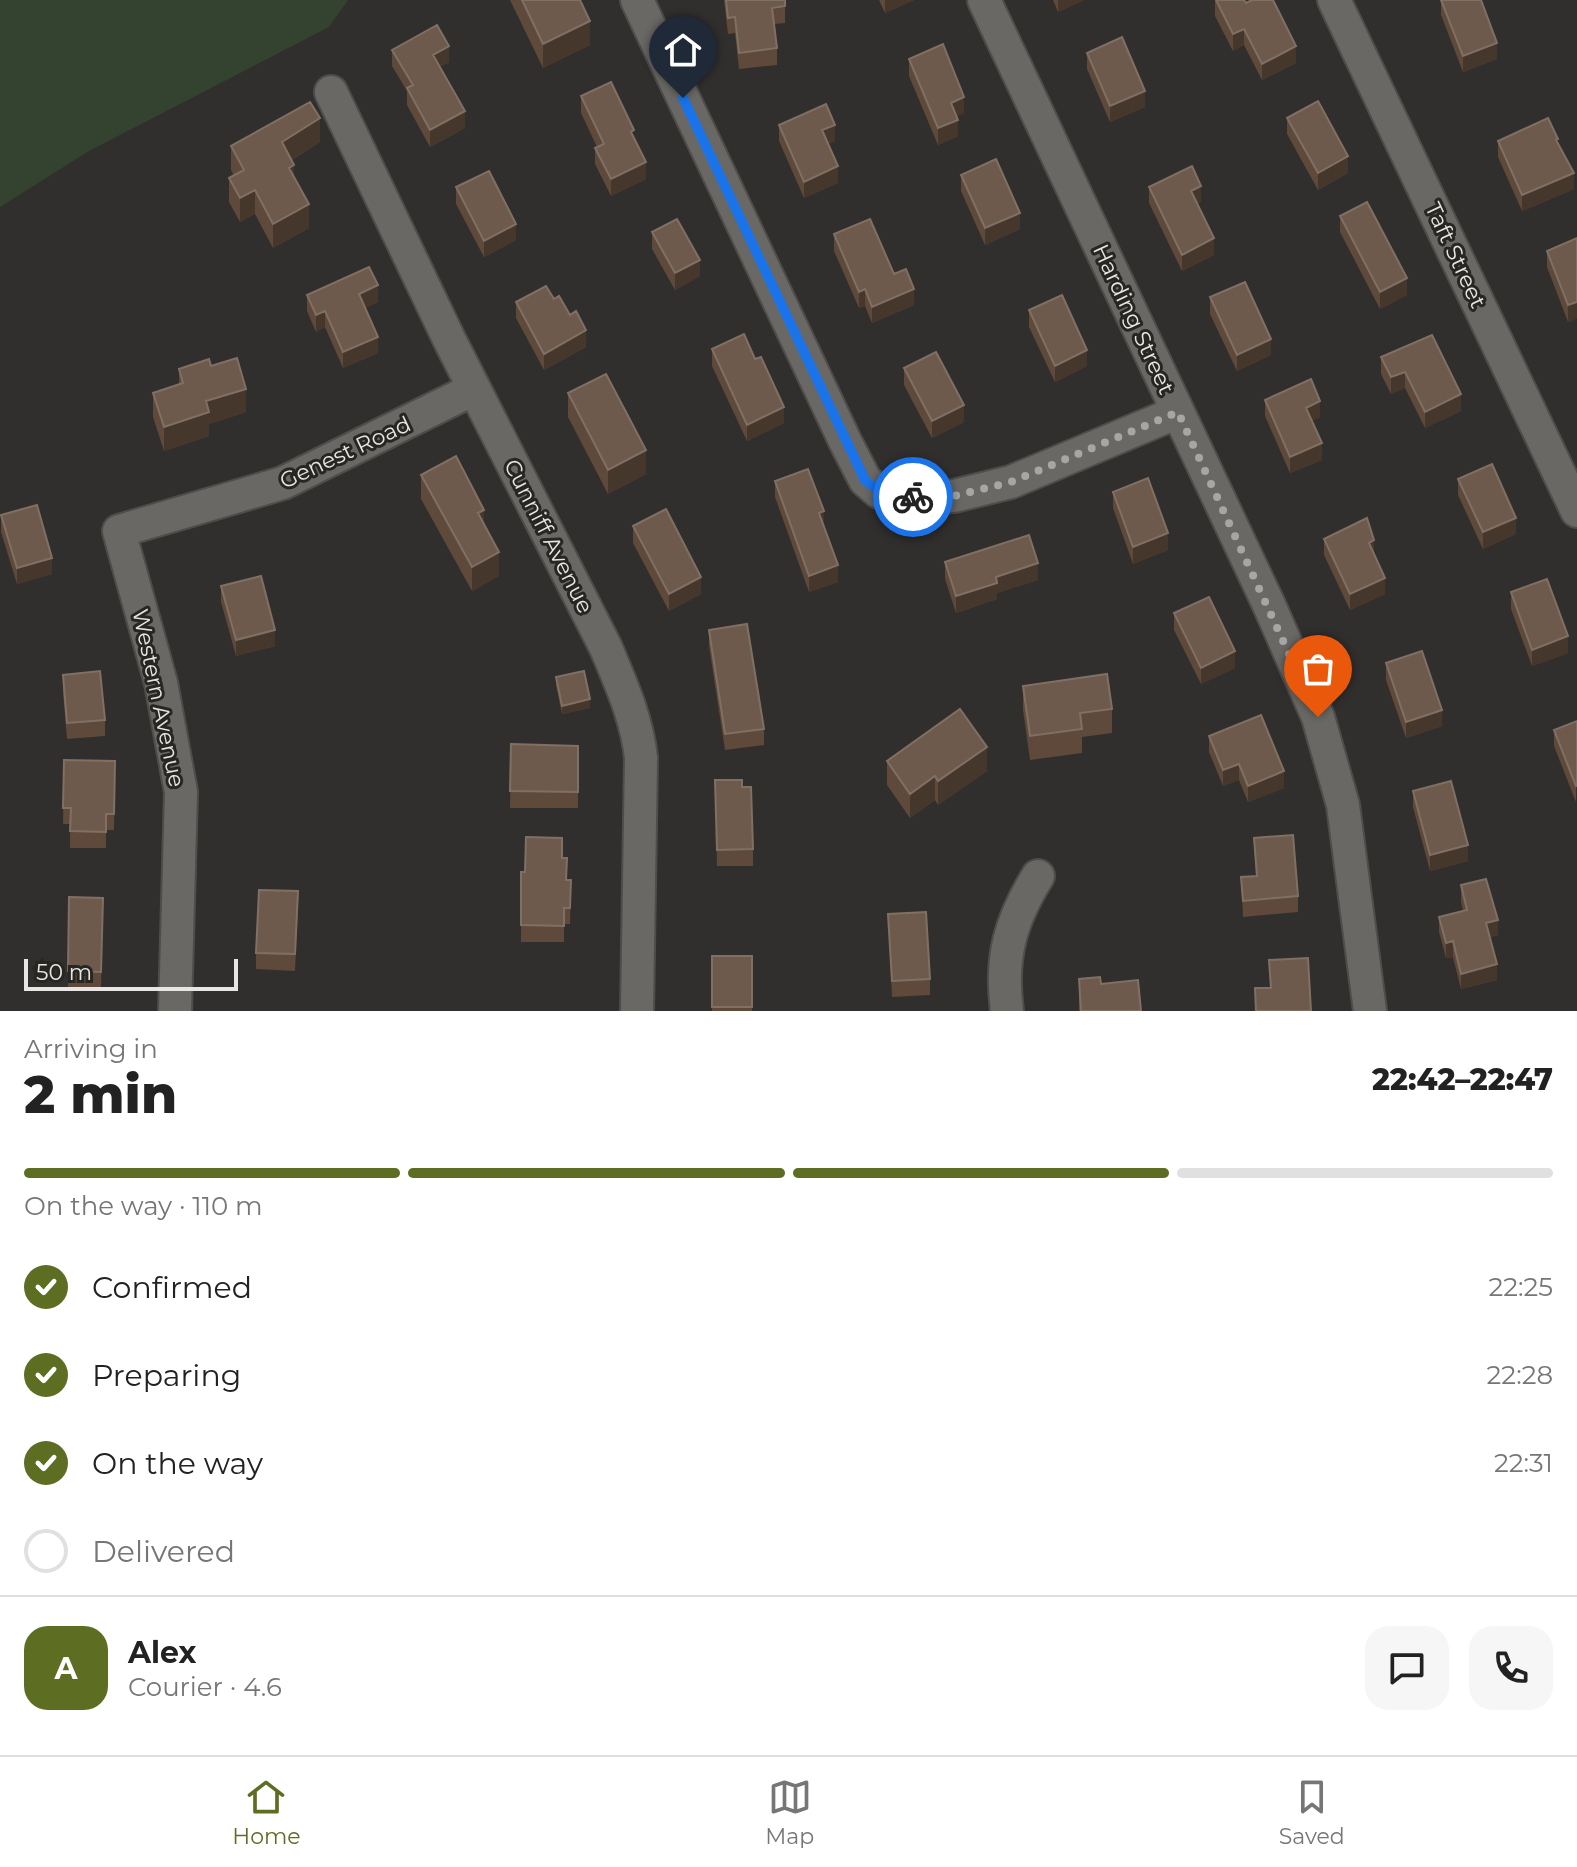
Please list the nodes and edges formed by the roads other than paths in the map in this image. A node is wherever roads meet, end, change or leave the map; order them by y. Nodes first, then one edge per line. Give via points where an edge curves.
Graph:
1 (637, 0) edge
2 (984, 0) edge
3 (1334, 0) edge
4 (331, 92) dead end
5 (474, 389) junction
6 (1178, 412) junction
7 (1577, 511) edge
8 (119, 531) joint
9 (1038, 876) dead end
10 (175, 1011) edge
11 (637, 1011) edge
12 (1007, 1011) edge
13 (1370, 1011) edge

1 - 6 street via 845,441 865,480 879,492 954,496 1011,482
2 - 6 street, Harding Street
3 - 7 street, Taft Street
4 - 5 street, Cunniff Avenue
5 - 8 street, Genest Road via 283,483
5 - 11 street, Cunniff Avenue via 606,648 639,740
6 - 13 street, Harding Street via 1318,717 1343,805
8 - 10 street, Western Avenue via 161,683 181,792
9 - 12 street via 1015,917 1006,950

